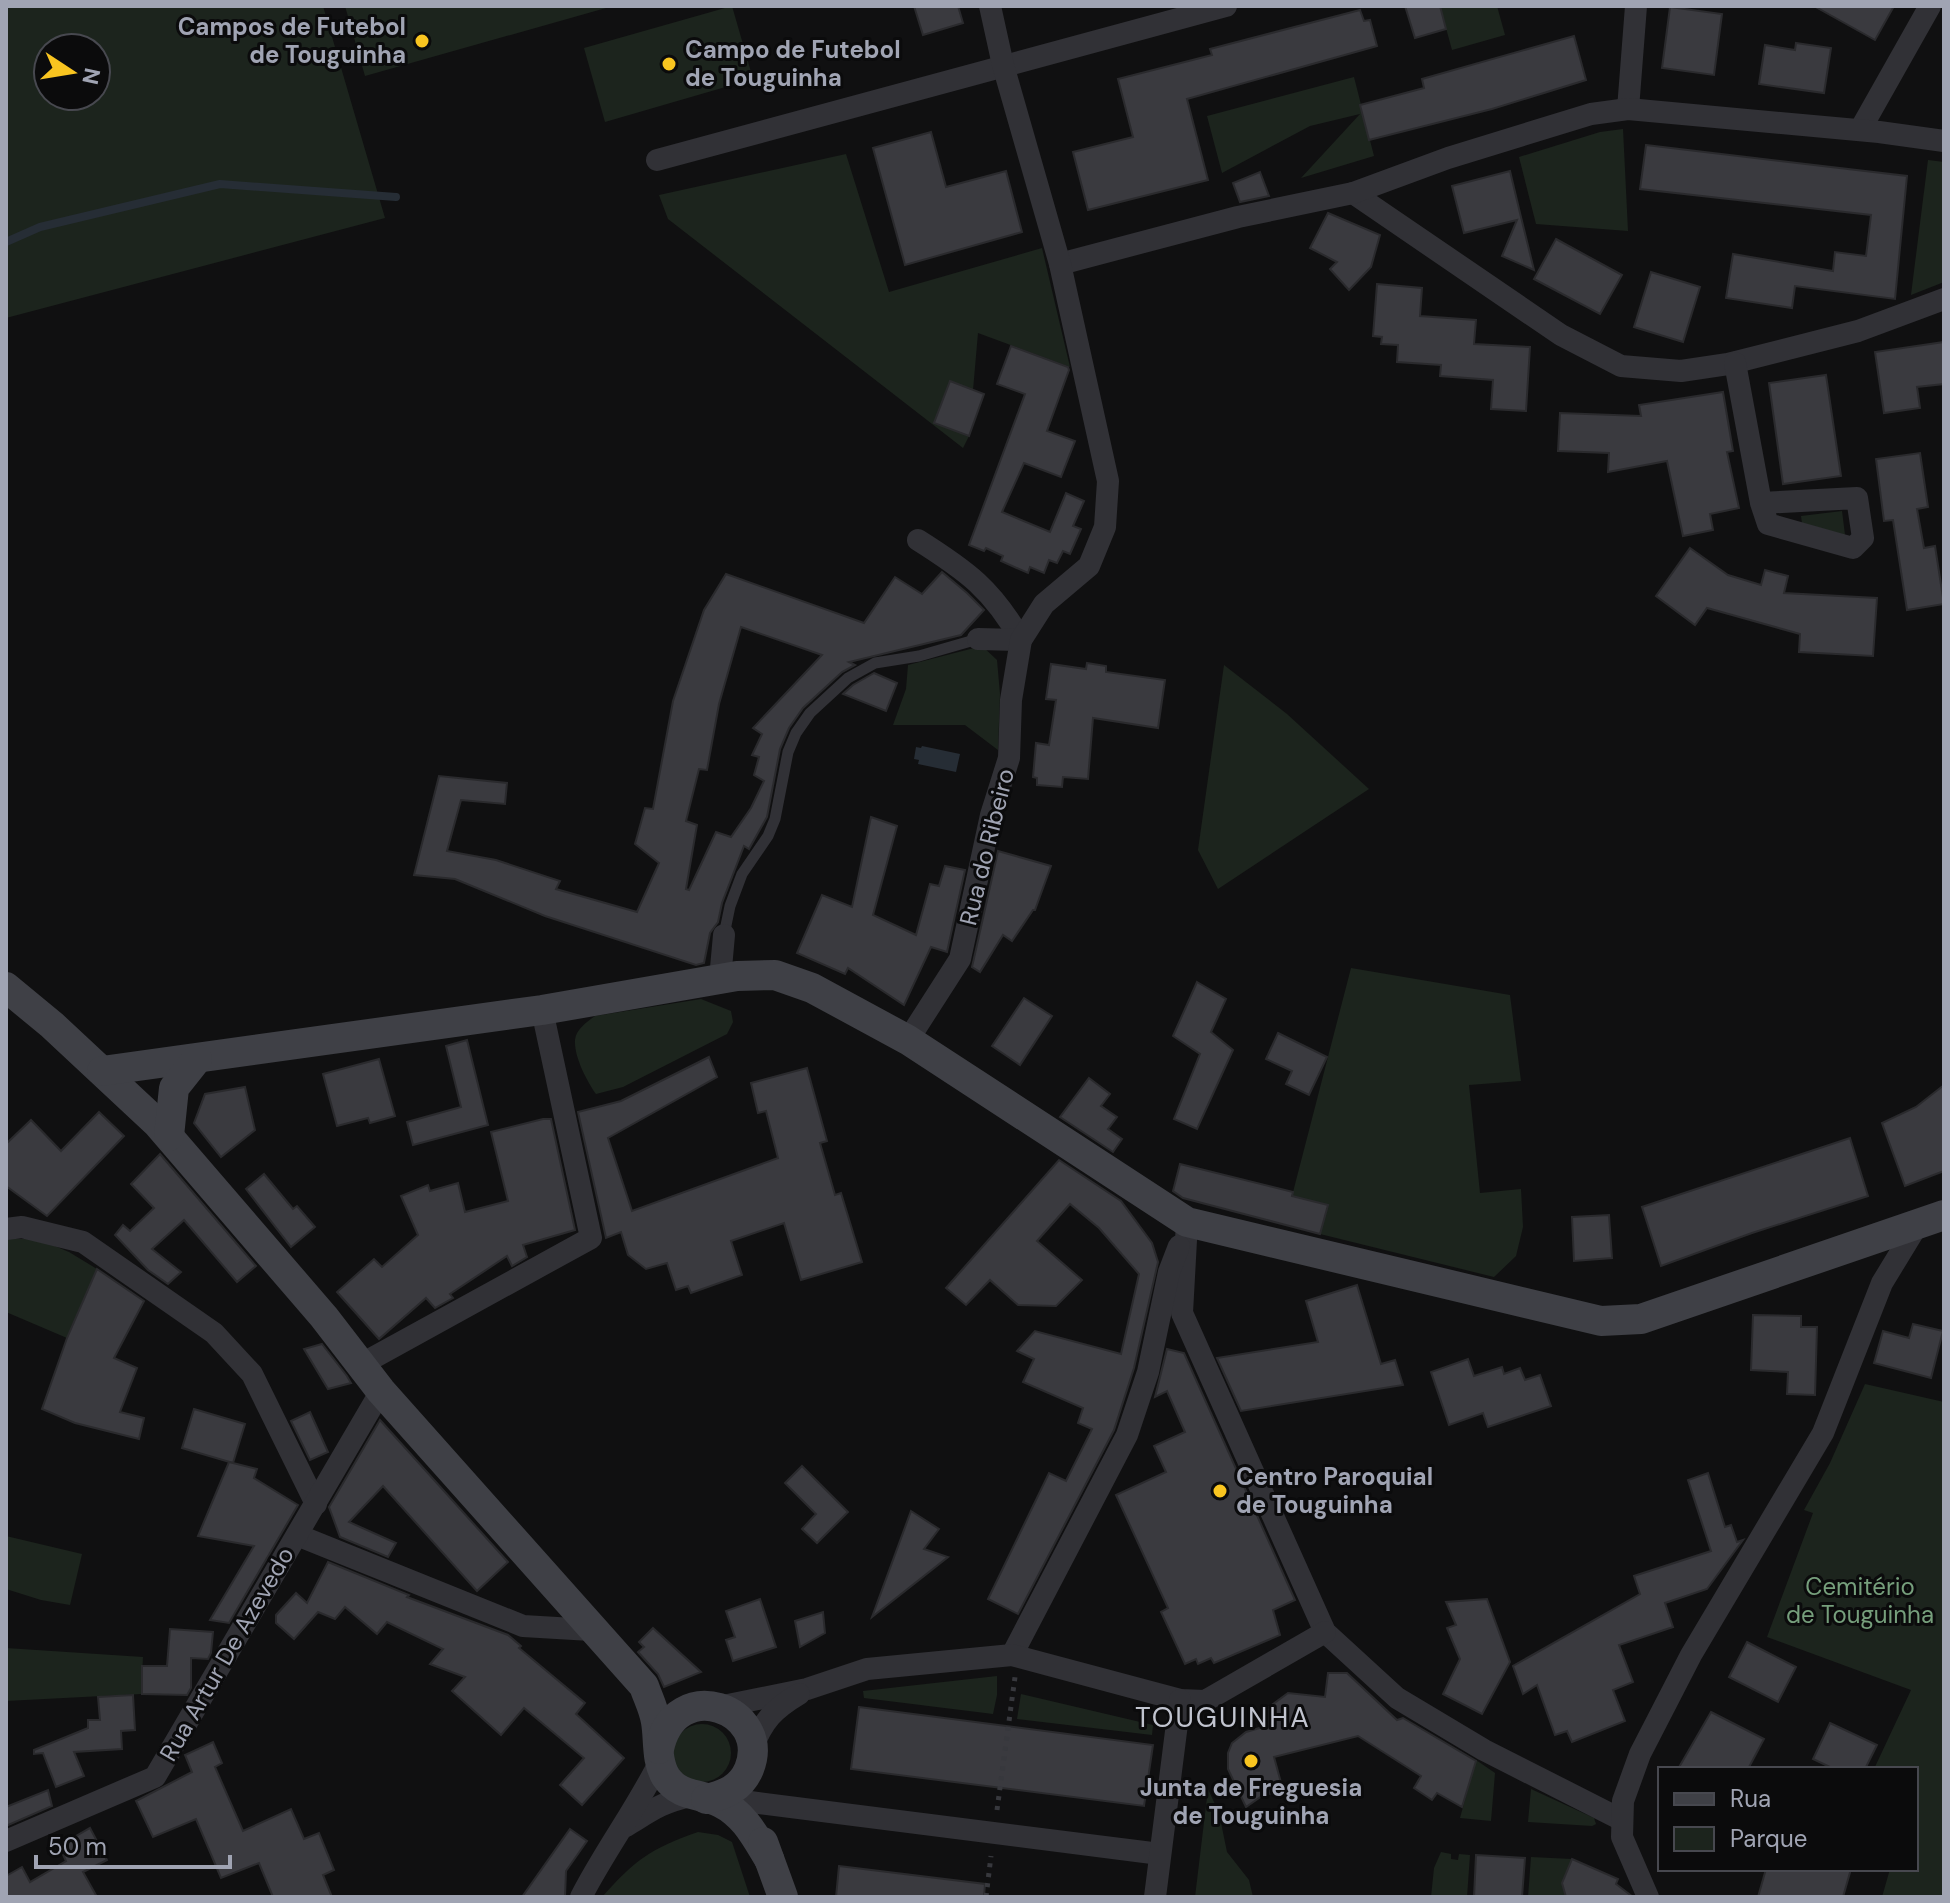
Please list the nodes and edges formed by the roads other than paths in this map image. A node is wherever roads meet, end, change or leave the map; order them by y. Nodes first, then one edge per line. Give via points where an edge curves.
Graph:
1 (990, 6) edge
2 (1226, 6) edge
3 (1636, 6) edge
4 (1930, 6) edge
5 (1003, 65) junction
6 (1628, 109) junction
7 (1860, 130) junction
8 (1944, 141) edge
9 (657, 160) dead end
10 (1353, 193) junction
11 (1060, 264) junction
12 (1944, 299) edge
13 (1735, 363) junction
14 (1761, 503) dead end
15 (918, 540) dead end
16 (978, 639) joint
17 (1021, 640) junction
18 (724, 935) joint
19 (720, 979) junction
20 (6, 987) edge
21 (542, 1010) junction
22 (908, 1040) junction
23 (197, 1059) junction
24 (102, 1071) junction
25 (169, 1136) junction
26 (1931, 1220) edge
27 (1187, 1222) junction
28 (6, 1229) edge
29 (360, 1365) junction
30 (381, 1391) junction
31 (316, 1504) junction
32 (297, 1535) junction
33 (591, 1630) junction
34 (1325, 1632) junction
35 (1015, 1656) junction
36 (644, 1686) junction
37 (807, 1689) junction
38 (1180, 1700) junction
39 (711, 1706) junction
40 (660, 1755) junction
41 (749, 1775) junction
42 (698, 1797) junction
43 (1622, 1820) junction
44 (622, 1829) junction
45 (6, 1841) edge
46 (1160, 1854) junction
47 (769, 1859) junction
48 (581, 1897) edge
49 (783, 1897) edge
50 (1155, 1897) edge
51 (1648, 1897) edge

1 - 5 street, Rua do Ribeiro
2 - 5 street
3 - 6 street
4 - 7 street
5 - 9 street
5 - 11 street, Rua do Ribeiro
6 - 7 street
6 - 10 street via 1591,114
7 - 8 street
10 - 11 street
10 - 13 street via 1561,335 1621,366 1681,371
11 - 17 street, Rua do Ribeiro via 1108,481 1105,527 1089,566 1044,604
12 - 13 street via 1858,331
13 - 14 street
15 - 17 street via 990,593
16 - 17 street
16 - 18 lane via 875,663 848,678 810,713 788,752 775,819 742,874
17 - 22 street, Rua do Ribeiro via 1009,758 960,959
18 - 19 street
19 - 21 street
19 - 22 street via 775,975 812,988
20 - 24 street
21 - 23 street
21 - 29 street via 591,1238
22 - 27 street
23 - 24 street
23 - 25 street via 174,1088
24 - 25 street
25 - 29 street
26 - 27 street via 1641,1319 1601,1321
26 - 43 street via 1882,1283 1823,1433 1691,1655 1640,1754 1623,1801
27 - 34 street via 1182,1313
27 - 35 street via 1127,1435
28 - 31 street via 22,1227 83,1242 214,1333 252,1374
29 - 30 street
30 - 31 street, Rua Artur De Azevedo
30 - 33 street
31 - 32 street, Rua Artur De Azevedo
32 - 33 street via 523,1626
32 - 45 street, Rua Artur De Azevedo via 155,1777
33 - 36 street
34 - 38 street via 1205,1701
34 - 43 street via 1397,1698 1484,1750
35 - 37 street via 867,1669
35 - 38 street
36 - 39 street via 671,1699
36 - 40 street
37 - 39 street
37 - 41 street via 777,1707 758,1734
38 - 46 street
39 - 40 street via 691,1707 669,1723
39 - 41 street via 731,1713 749,1734
40 - 42 street via 676,1788
40 - 44 street
41 - 42 street via 722,1796
41 - 46 street via 994,1833
41 - 47 street
42 - 44 street via 666,1801
42 - 47 street via 721,1803 747,1823
43 - 51 street via 1622,1837
44 - 48 street
46 - 50 street
47 - 49 street

